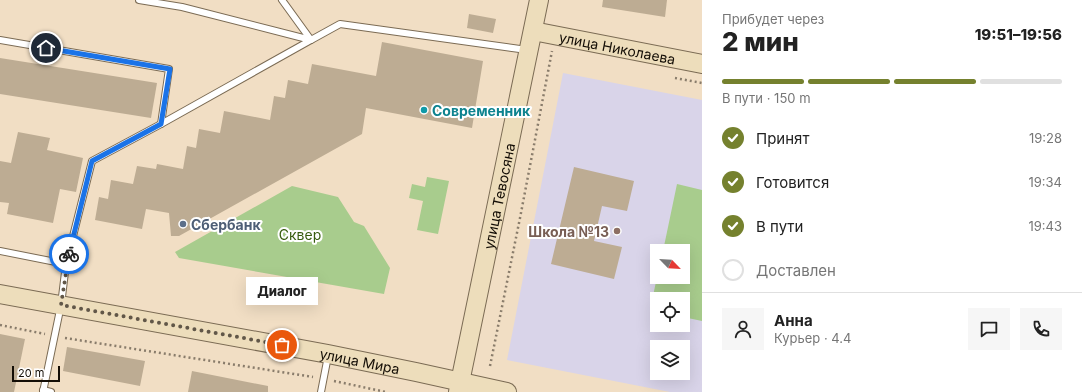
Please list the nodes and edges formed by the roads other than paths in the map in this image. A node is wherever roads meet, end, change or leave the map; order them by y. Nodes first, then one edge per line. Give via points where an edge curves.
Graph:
1 (139, 0) edge
2 (282, 0) edge
3 (539, 0) edge
4 (533, 31) junction
5 (0, 40) edge
6 (311, 40) junction
7 (529, 50) junction
8 (702, 64) edge
9 (161, 124) junction
10 (0, 251) edge
11 (66, 264) junction
12 (0, 294) edge
13 (61, 305) junction
14 (328, 354) junction
15 (459, 387) edge
16 (43, 391) edge
17 (51, 392) edge
18 (321, 392) edge
19 (507, 392) edge

1 - 6 lane via 182,7
2 - 6 lane
3 - 4 main road, улица Тевосяна
4 - 7 main road, улица Тевосяна
4 - 8 main road, улица Николаева
5 - 9 lane via 170,69
6 - 7 lane via 340,24
6 - 9 lane
7 - 15 main road, улица Тевосяна
9 - 11 lane via 92,161
10 - 11 lane
11 - 13 lane
12 - 13 main road, улица Мира
13 - 14 main road, улица Мира
13 - 16 lane
14 - 15 main road, улица Мира via 416,372
14 - 18 lane
15 - 19 main road, улица Мира
16 - 17 lane

